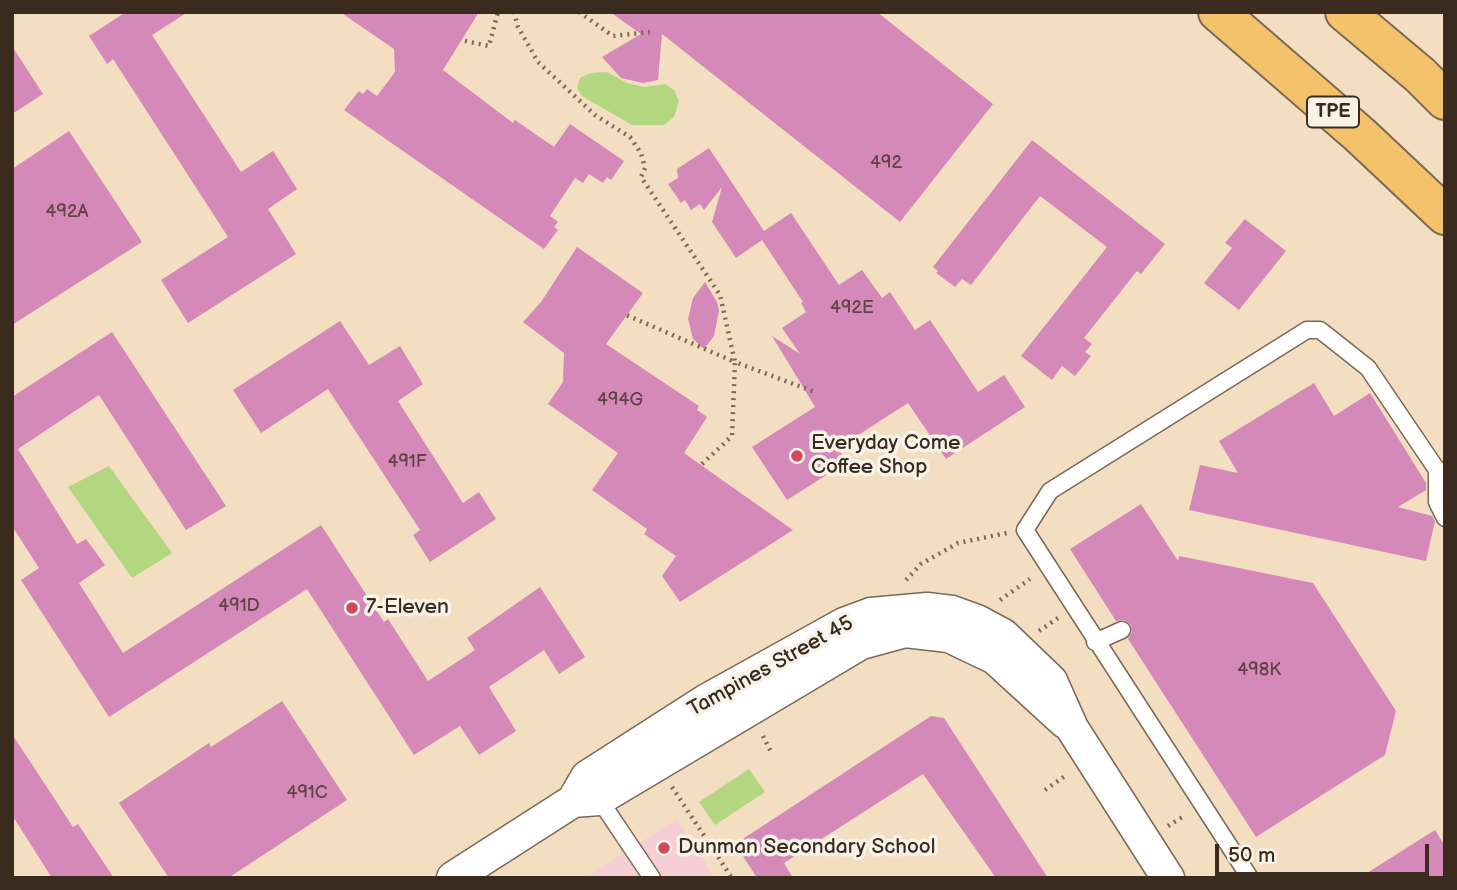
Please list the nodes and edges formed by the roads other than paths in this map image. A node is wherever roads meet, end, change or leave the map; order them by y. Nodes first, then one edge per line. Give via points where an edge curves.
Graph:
1 (1219, 12) edge
2 (1345, 12) edge
3 (1437, 86) edge
4 (1445, 215) edge
5 (1441, 472) edge
6 (1445, 518) edge
7 (1122, 629) dead end
8 (1095, 642) junction
9 (585, 793) junction
10 (453, 878) edge
11 (652, 878) edge
12 (1168, 878) edge
13 (1250, 878) edge

1 - 4 highway, TPE
2 - 3 highway
5 - 6 lane via 1437,502
5 - 8 lane via 1368,368 1320,330 1307,330 1050,491 1025,530
7 - 8 lane
8 - 13 lane
9 - 10 street, Tampines Street 45
9 - 11 lane
9 - 12 street, Tampines Street 45 via 707,700 844,624 903,609 952,612 1003,635 1051,681 1072,728

